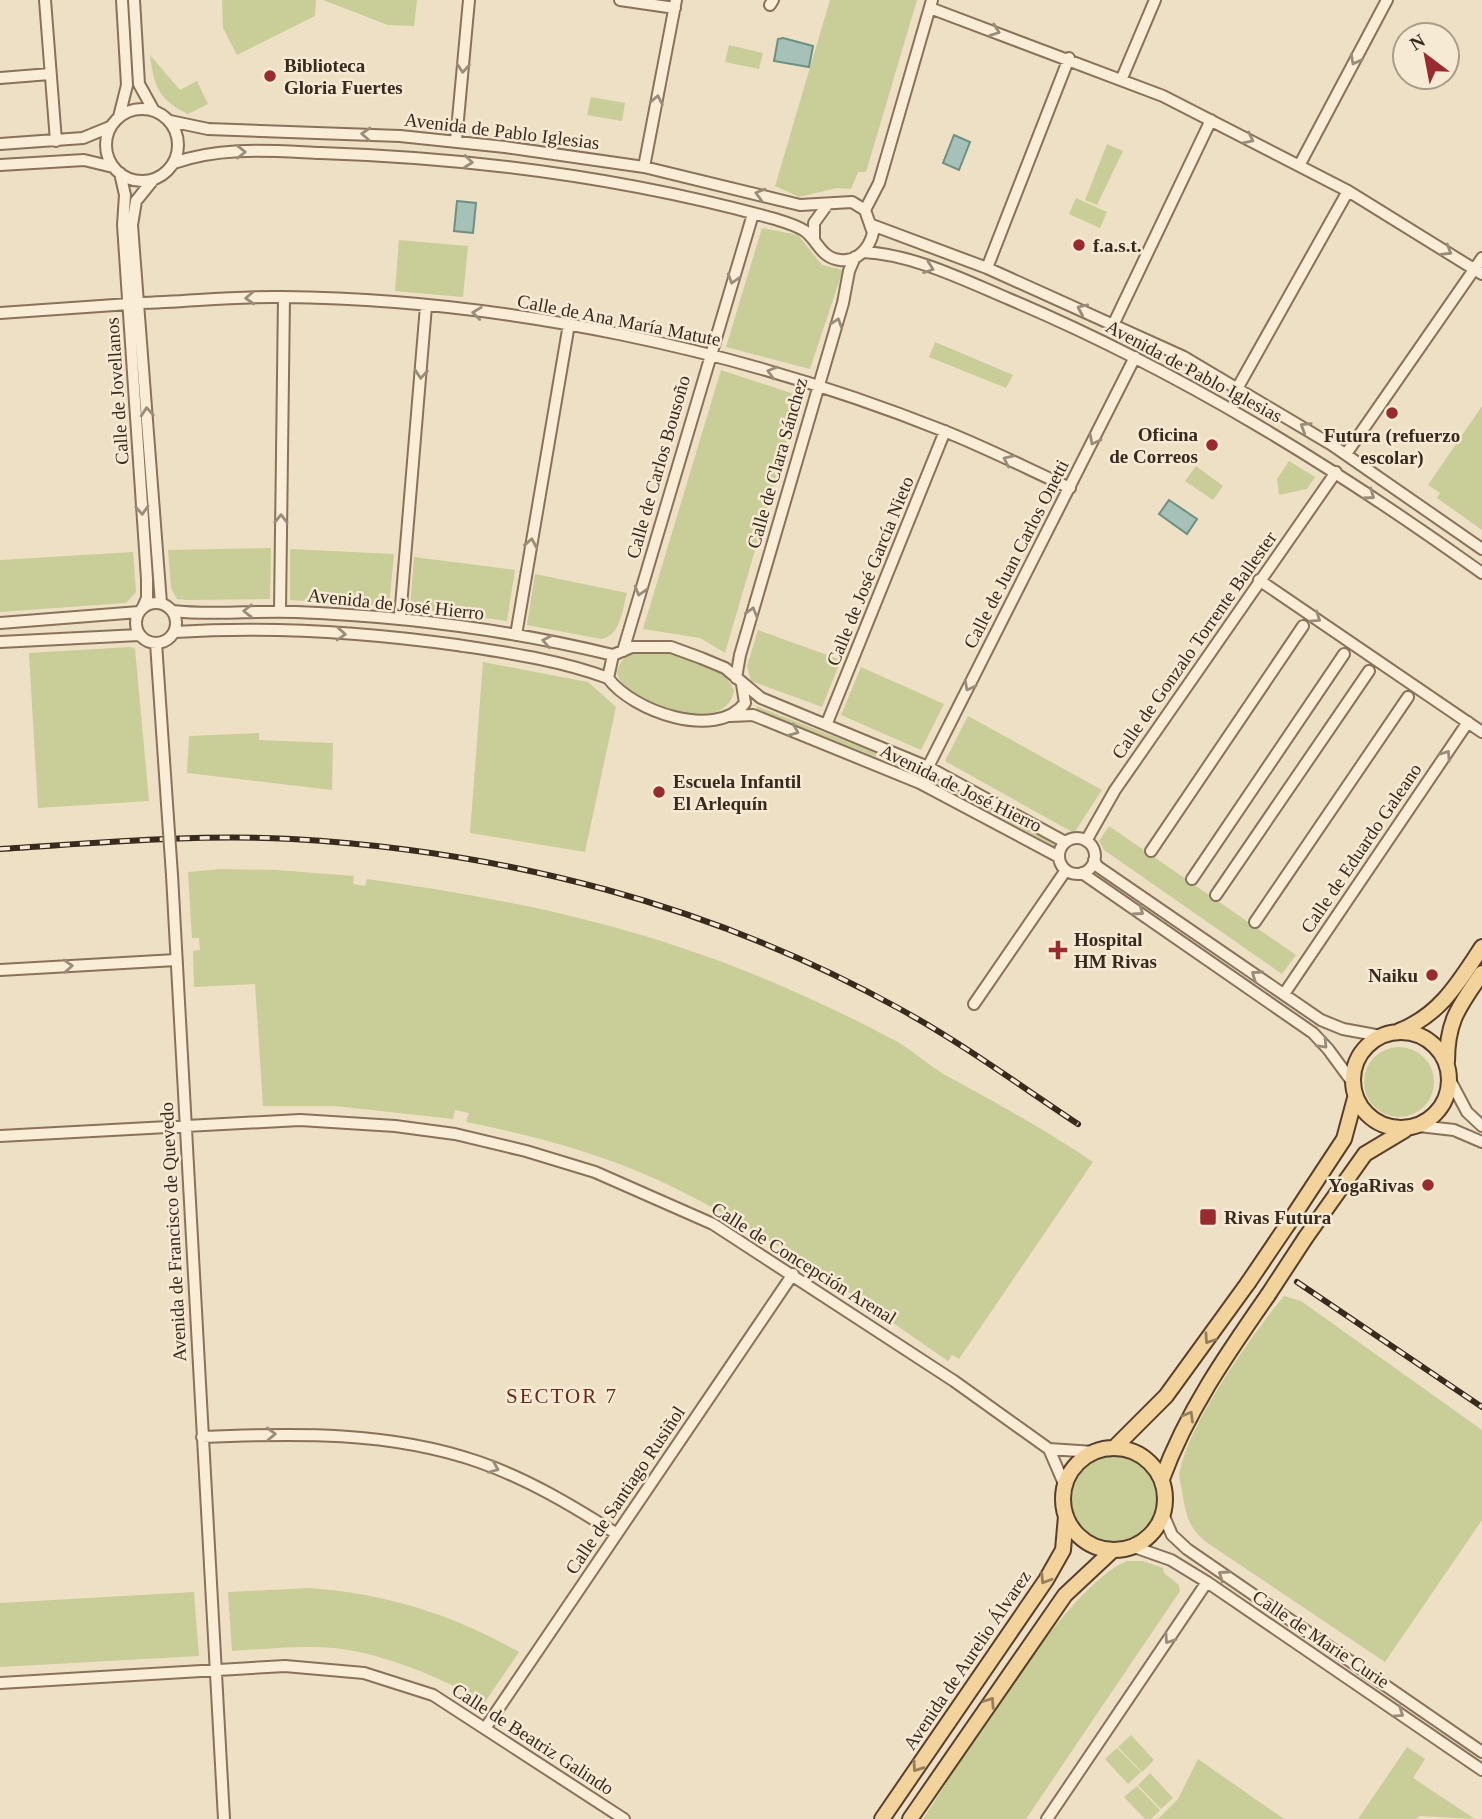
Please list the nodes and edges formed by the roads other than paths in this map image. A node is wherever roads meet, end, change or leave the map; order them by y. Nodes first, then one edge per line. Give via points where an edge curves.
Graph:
1 (45, 0) edge
2 (122, 0) edge
3 (134, 0) edge
4 (469, 0) edge
5 (620, 0) edge
6 (1155, 0) edge
7 (1387, 0) edge
8 (676, 4) edge
9 (931, 4) edge
10 (1069, 58) junction
11 (50, 74) junction
12 (0, 78) edge
13 (1122, 78) junction
14 (154, 111) junction
15 (119, 117) junction
16 (1211, 120) junction
17 (170, 121) junction
18 (110, 127) junction
19 (56, 141) junction
20 (456, 141) junction
21 (0, 144) edge
22 (174, 163) junction
23 (1300, 164) junction
24 (0, 165) edge
25 (644, 167) junction
26 (116, 170) junction
27 (153, 180) junction
28 (1348, 191) junction
29 (827, 205) junction
30 (865, 210) junction
31 (753, 214) junction
32 (872, 225) junction
33 (814, 240) junction
34 (859, 255) junction
35 (1482, 258) edge
36 (987, 268) junction
37 (1478, 271) edge
38 (284, 297) junction
39 (134, 303) junction
40 (426, 306) junction
41 (0, 313) edge
42 (1114, 323) junction
43 (569, 324) junction
44 (710, 354) junction
45 (1135, 357) junction
46 (818, 385) junction
47 (1238, 387) junction
48 (945, 431) junction
49 (1346, 454) junction
50 (1336, 472) junction
51 (1070, 488) junction
52 (1482, 549) edge
53 (1482, 573) edge
54 (1259, 580) junction
55 (161, 603) junction
56 (141, 610) junction
57 (173, 611) junction
58 (280, 611) junction
59 (400, 618) junction
60 (0, 623) edge
61 (1303, 626) dead end
62 (174, 632) junction
63 (139, 635) junction
64 (516, 635) junction
65 (0, 642) edge
66 (156, 643) junction
67 (618, 653) junction
68 (1344, 654) dead end
69 (1369, 671) dead end
70 (608, 678) junction
71 (739, 681) junction
72 (1408, 697) dead end
73 (729, 716) junction
74 (1468, 722) junction
75 (827, 723) junction
76 (1482, 732) edge
77 (928, 767) junction
78 (1086, 841) junction
79 (1065, 842) junction
80 (1151, 851) dead end
81 (1059, 856) junction
82 (1094, 860) junction
83 (1066, 870) junction
84 (1082, 873) junction
85 (1192, 879) dead end
86 (1216, 895) dead end
87 (1255, 922) dead end
88 (1482, 947) edge
89 (176, 960) junction
90 (0, 970) edge
91 (1482, 973) edge
92 (1284, 994) junction
93 (974, 1004) dead end
94 (1388, 1034) junction
95 (1447, 1064) junction
96 (1450, 1080) junction
97 (1354, 1091) junction
98 (184, 1125) junction
99 (1482, 1126) edge
100 (1415, 1127) junction
101 (0, 1136) edge
102 (1482, 1142) edge
103 (793, 1274) junction
104 (202, 1437) junction
105 (1114, 1448) junction
106 (1049, 1449) junction
107 (1094, 1452) junction
108 (1162, 1479) junction
109 (1065, 1486) junction
110 (1163, 1514) junction
111 (1066, 1516) junction
112 (617, 1534) junction
113 (1134, 1547) junction
114 (1112, 1551) junction
115 (1207, 1582) junction
116 (215, 1671) junction
117 (0, 1682) edge
118 (486, 1727) junction
119 (1482, 1752) edge
120 (1482, 1770) edge
121 (224, 1819) edge
122 (624, 1819) edge
123 (882, 1819) edge
124 (910, 1819) edge
125 (1047, 1819) edge

1 - 11 street
2 - 15 street via 127,85
3 - 14 street via 139,84
4 -> 20 street
5 - 8 street
6 - 13 street
7 -> 23 street
25 -> 8 street
9 -> 10 street
9 - 30 street via 879,183
10 - 13 street
10 - 36 street
11 - 12 street
11 - 19 street
13 - 16 street
14 - 15 street via 133,110
14 - 17 street
15 - 18 street
16 -> 23 street
16 - 42 street
20 -> 17 street, Avenida de Pablo Iglesias via 208,128
17 - 22 street via 178,140
18 - 19 street via 83,138
18 - 26 street via 107,150
19 - 21 street
20 - 25 street, Avenida de Pablo Iglesias
22 - 27 street
22 -> 31 street, Avenida de Pablo Iglesias via 208,152 234,151 471,162 641,188
23 - 28 street
24 - 26 street via 84,160
29 -> 25 street, Avenida de Pablo Iglesias via 800,205
26 - 27 street via 139,181
26 - 39 street, Calle de Jovellanos via 125,195
27 - 39 street, Calle de Jovellanos via 136,201 132,225
28 -> 37 street
28 - 47 street
29 - 30 street, Avenida de Pablo Iglesias via 844,200
29 - 33 street via 814,223
30 - 32 street
31 - 33 street, Avenida de Pablo Iglesias via 795,225
31 -> 44 street, Calle de Carlos Bousoño
32 - 34 street via 871,240
32 - 36 street, Avenida de Pablo Iglesias
33 - 34 street, Avenida de Pablo Iglesias via 831,258
34 -> 45 street, Avenida de Pablo Iglesias via 893,255 979,286
46 -> 34 street, Calle de Clara Sánchez
35 - 37 street
42 -> 36 street, Avenida de Pablo Iglesias
37 - 49 street
38 -> 39 street, Calle de Ana María Matute
38 - 40 street, Calle de Ana María Matute
58 -> 38 street
39 - 41 street, Calle de Ana María Matute
55 -> 39 street, Calle de Jovellanos
39 -> 56 street, Calle de Jovellanos via 147,579 147,598
43 -> 40 street, Calle de Ana María Matute
40 -> 59 street
42 - 47 street, Avenida de Pablo Iglesias
43 - 44 street, Calle de Ana María Matute
64 -> 43 street
46 -> 44 street, Calle de Ana María Matute
44 -> 67 street, Calle de Carlos Bousoño
45 - 50 street, Avenida de Pablo Iglesias via 1256,422
45 -> 51 street, Calle de Juan Carlos Onetti
46 - 48 street, Calle de Ana María Matute
71 -> 46 street, Calle de Clara Sánchez via 740,655
49 -> 47 street, Avenida de Pablo Iglesias
51 -> 48 street, Calle de Ana María Matute
48 - 75 street, Calle de José García Nieto
49 - 52 street, Avenida de Pablo Iglesias
50 -> 53 street, Avenida de Pablo Iglesias
50 - 54 street, Calle de Gonzalo Torrente Ballester
51 -> 77 street, Calle de Juan Carlos Onetti
54 -> 74 street
54 - 78 street, Calle de Gonzalo Torrente Ballester via 1115,790
55 - 56 street
55 - 57 street
56 - 60 street
56 - 63 street via 136,622
58 -> 57 street, Avenida de José Hierro
57 - 62 street
58 - 59 street, Avenida de José Hierro
59 - 64 street, Avenida de José Hierro
61 - 80 street
62 - 66 street via 166,641
62 -> 70 street, Avenida de José Hierro via 294,631 409,638 514,653
63 - 65 street
63 - 66 street
67 -> 64 street, Avenida de José Hierro
66 - 89 street, Avenida de Francisco de Quevedo, bridge
67 - 70 street, Calle de Carlos Bousoño
67 - 71 street, Avenida de José Hierro via 651,645 671,647 724,668
68 - 85 street
69 - 86 street
70 - 73 street, Avenida de José Hierro via 628,699 646,708 680,718
71 - 73 street, Calle de Clara Sánchez via 745,703
71 - 75 street, Avenida de José Hierro via 761,698
72 - 87 street
73 -> 81 street, Avenida de José Hierro via 753,715 911,779
74 - 76 street
92 -> 74 street, Calle de Eduardo Galeano
75 - 77 street, Avenida de José Hierro
77 - 79 street, Avenida de José Hierro
78 - 79 street
78 - 82 street
79 - 81 street
81 - 83 street
82 - 84 street
92 -> 82 street
83 - 84 street
83 - 93 street
84 -> 97 street via 1313,1033
88 - 94 main road via 1435,1011 1417,1024
90 -> 89 street
89 - 98 street, Avenida de Francisco de Quevedo
91 - 95 main road via 1447,1034
92 - 94 street via 1343,1029
94 - 95 main road via 1412,1033 1427,1039
94 - 97 main road via 1363,1051 1355,1063
95 - 96 main road
96 - 99 street via 1467,1112
96 - 100 main road via 1441,1108
97 - 100 main road via 1364,1112 1377,1123 1394,1129
97 -> 105 main road, bridge via 1344,1139 1248,1283 1166,1396
98 - 101 street, Calle de Concepción Arenal
98 - 103 street, Calle de Concepción Arenal via 300,1120 395,1125 455,1134 595,1172 713,1224
98 - 104 street, Avenida de Francisco de Quevedo
100 - 102 street via 1460,1131
108 -> 100 main road, bridge via 1182,1428 1205,1388 1365,1154 1385,1139
103 - 106 street, Calle de Concepción Arenal
103 - 112 street, Calle de Santiago Rusiñol
104 -> 112 street via 293,1433 362,1437 430,1448 533,1485
104 - 116 street, Avenida de Francisco de Quevedo
105 - 107 main road
105 - 108 main road via 1142,1456
106 - 107 street
106 - 109 street
107 - 109 main road via 1072,1471
108 - 110 main road via 1166,1493
109 - 111 main road
110 - 113 main road via 1154,1532
119 -> 110 street, Calle de Marie Curie via 1187,1549 1172,1535
111 - 114 main road via 1082,1539
111 -> 123 main road, Avenida de Aurelio Álvarez via 1063,1550 1046,1580
112 - 118 street, Calle de Santiago Rusiñol
113 - 114 main road
113 - 115 street, Calle de Marie Curie via 1157,1553
124 -> 114 main road via 1065,1595
115 -> 120 street, Calle de Marie Curie
115 -> 125 street
116 - 117 street, Calle de Beatriz Galindo
116 - 118 street, Calle de Beatriz Galindo via 285,1666 364,1673 433,1695
116 - 121 street, Avenida de Francisco de Quevedo
118 - 122 street, Calle de Beatriz Galindo

